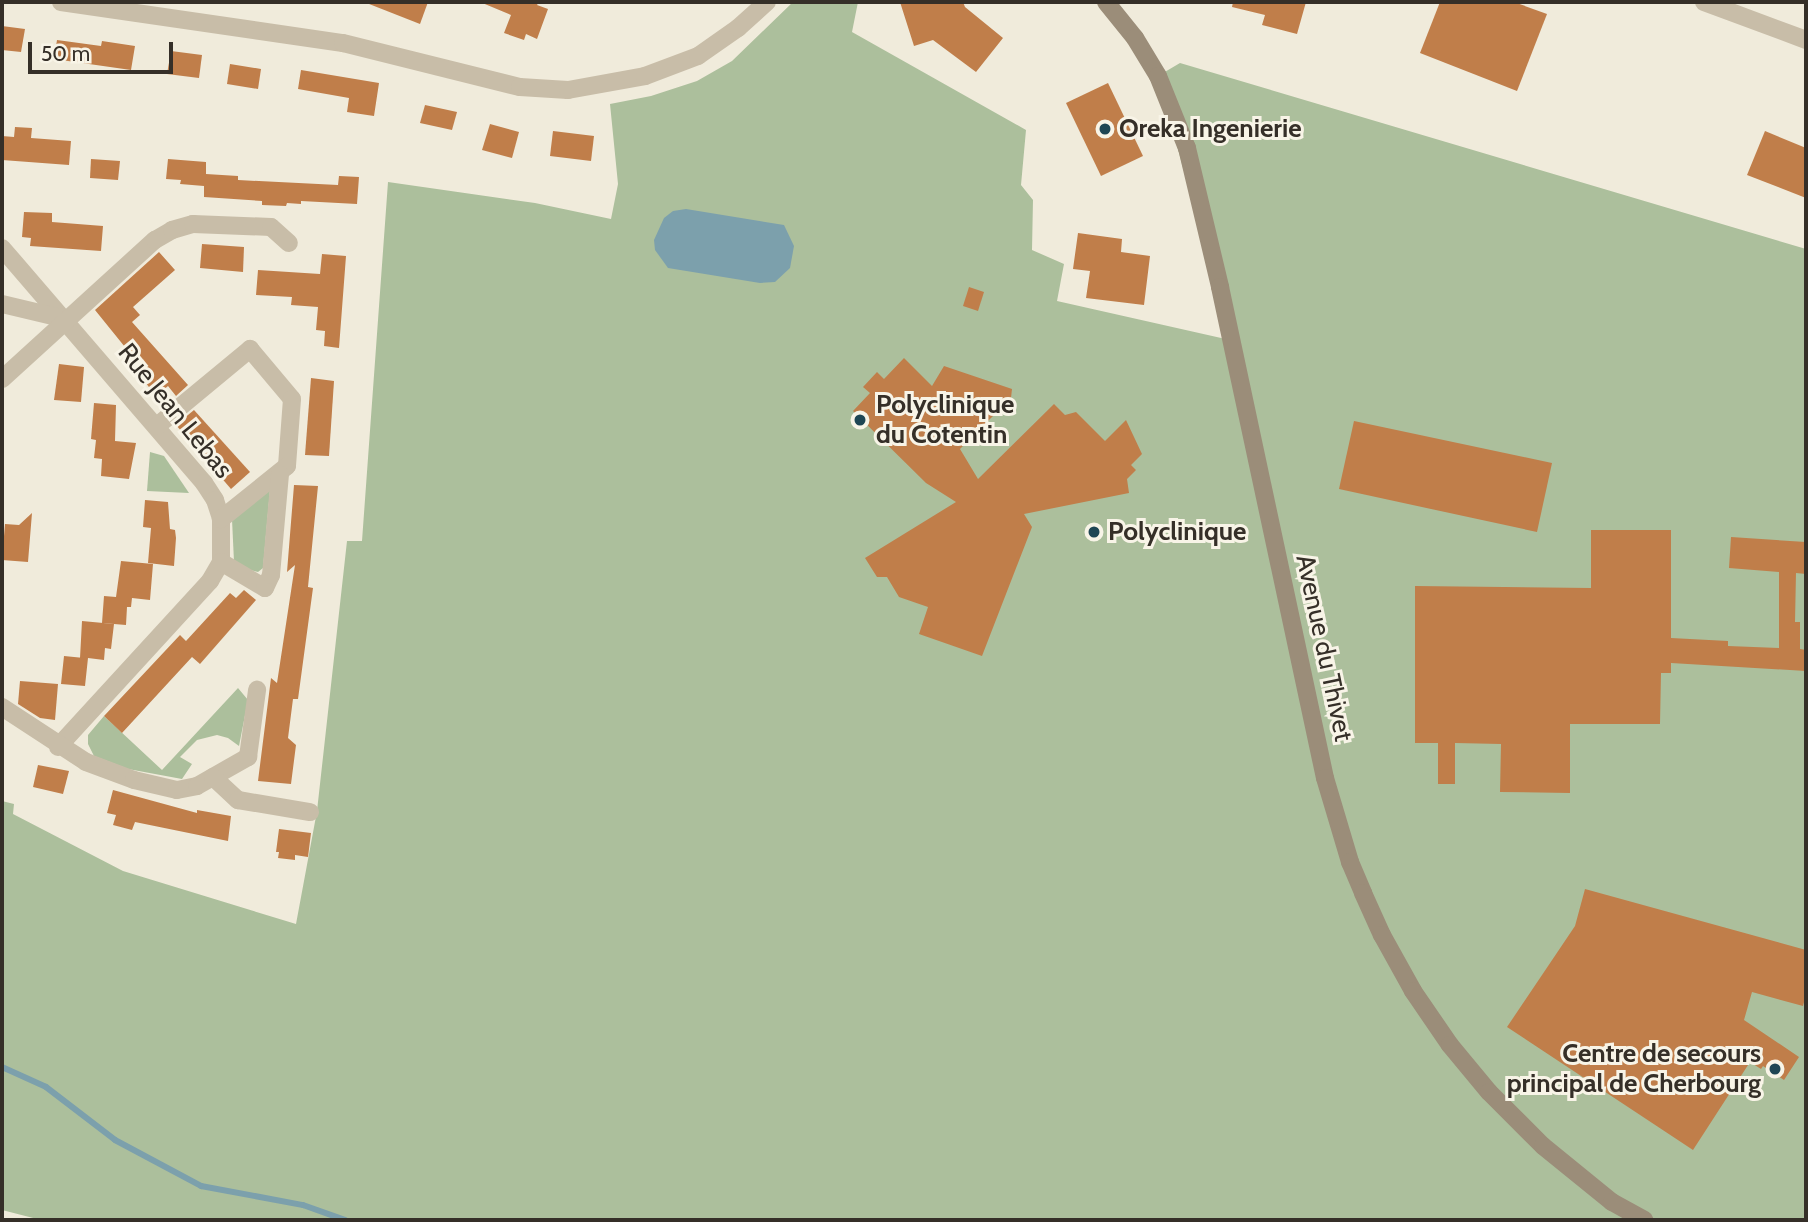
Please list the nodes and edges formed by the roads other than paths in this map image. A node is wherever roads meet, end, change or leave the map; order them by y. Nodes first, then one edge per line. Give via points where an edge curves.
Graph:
1 (61, 2) edge
2 (767, 2) edge
3 (1106, 2) edge
4 (1704, 2) edge
5 (1806, 40) edge
6 (289, 243) dead end
7 (2, 248) edge
8 (2, 304) edge
9 (65, 319) junction
10 (2, 379) edge
11 (157, 426) junction
12 (280, 474) junction
13 (221, 519) junction
14 (221, 562) junction
15 (257, 691) dead end
16 (2, 707) edge
17 (58, 747) junction
18 (213, 778) junction
19 (310, 812) dead end
20 (1644, 1220) edge

1 - 2 street via 343,43 520,87 568,90 645,76 698,56
3 - 20 main road, Avenue du Thivet via 1158,76 1187,148 1325,778 1363,893 1413,991 1489,1092 1543,1146 1612,1202
4 - 5 street
6 - 9 street via 271,228 193,224 172,230
7 - 9 street, Rue Jean Lebas
8 - 9 street
9 - 10 street
9 - 11 street, Rue Jean Lebas
11 - 12 street via 250,349 292,399 288,466
11 - 13 street, Rue Jean Lebas via 204,483
12 - 13 street
12 - 14 street via 271,575 265,588
13 - 14 street, Rue Jean Lebas
14 - 17 street via 210,581
15 - 18 street via 248,757
16 - 17 street
17 - 18 street via 134,780 177,789
18 - 19 street via 238,800

